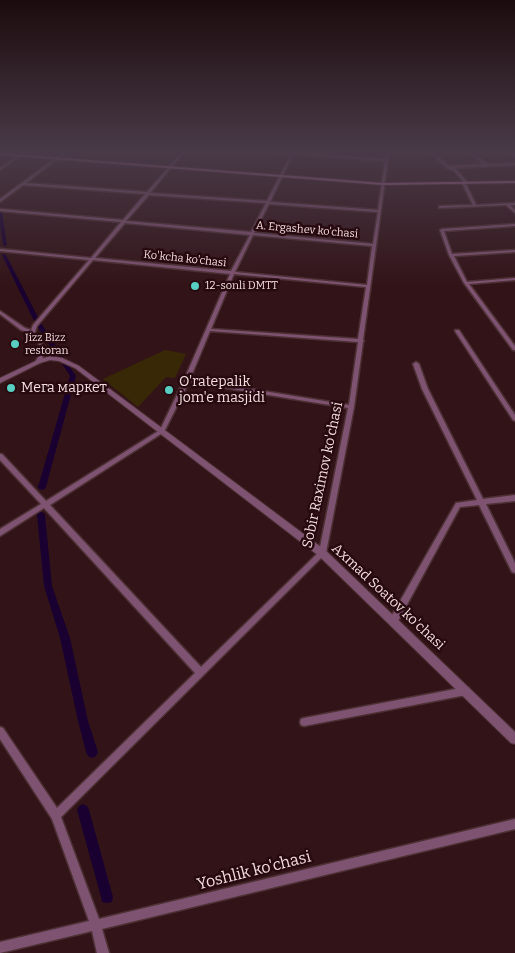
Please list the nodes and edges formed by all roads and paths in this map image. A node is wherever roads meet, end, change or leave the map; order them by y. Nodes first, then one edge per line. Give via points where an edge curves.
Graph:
1 (145, 196) edge
2 (180, 196) edge
3 (270, 196) edge
4 (381, 196) edge
5 (471, 196) edge
6 (267, 203) junction
7 (507, 204) junction
8 (515, 204) edge
9 (475, 206) junction
10 (440, 207) dead end
11 (1, 211) edge
12 (379, 211) junction
13 (515, 212) edge
14 (122, 223) junction
15 (515, 225) edge
16 (253, 234) junction
17 (374, 245) junction
18 (0, 250) edge
19 (515, 251) edge
20 (451, 255) junction
21 (91, 259) junction
22 (232, 272) junction
23 (515, 279) edge
24 (466, 283) junction
25 (369, 286) junction
26 (0, 312) edge
27 (209, 330) junction
28 (457, 331) dead end
29 (33, 332) junction
30 (362, 342) junction
31 (515, 349) edge
32 (38, 362) junction
33 (416, 364) dead end
34 (187, 380) junction
35 (0, 381) edge
36 (351, 407) junction
37 (515, 419) edge
38 (162, 431) junction
39 (0, 456) edge
40 (515, 498) edge
41 (482, 503) junction
42 (46, 504) junction
43 (0, 533) edge
44 (322, 553) junction
45 (515, 570) edge
46 (394, 620) junction
47 (200, 672) junction
48 (467, 691) junction
49 (304, 722) dead end
50 (0, 731) edge
51 (515, 739) edge
52 (56, 816) junction
53 (515, 824) edge
54 (96, 926) junction
55 (0, 948) edge
56 (103, 953) edge

1 - 14 street
2 - 6 street
3 - 6 street
4 - 12 street, Sobir Raximov ko'chasi
5 - 9 street
6 - 12 street
6 - 16 street
7 - 8 street
7 - 9 street
7 - 13 street
9 - 10 street
11 - 14 street, A. Ergashev ko'chasi
12 - 17 street, Sobir Raximov ko'chasi
14 - 16 street, A. Ergashev ko'chasi
14 - 21 street
15 - 20 street via 442,230
16 - 17 street, A. Ergashev ko'chasi
16 - 22 street
17 - 25 street, Sobir Raximov ko'chasi
18 - 21 street, Ko'kcha ko'chasi
19 - 20 street
20 - 24 street
21 - 22 street, Ko'kcha ko'chasi
21 - 29 street
22 - 25 street, Ko'kcha ko'chasi
22 - 27 street
23 - 24 street
24 - 31 street
25 - 30 street, Sobir Raximov ko'chasi
26 - 29 street
27 - 30 street
27 - 34 street
28 - 37 street
29 - 32 street via 45,350
30 - 36 street, Sobir Raximov ko'chasi
32 - 35 street
32 - 38 street, Axmad Soatov ko'chasi via 50,358 77,367
33 - 41 street
34 - 36 street
34 - 38 street
36 - 44 street, Sobir Raximov ko'chasi
38 - 42 street
38 - 44 street, Axmad Soatov ko'chasi
39 - 42 street
40 - 41 street
41 - 45 street
41 - 46 street via 458,506
42 - 43 street
42 - 47 street
44 - 46 street, Axmad Soatov ko'chasi
44 - 47 street, Sobir Raximov ko'chasi
46 - 48 street, Axmad Soatov ko'chasi
47 - 52 street, Sobir Raximov ko'chasi
48 - 49 street
48 - 51 street, Axmad Soatov ko'chasi
50 - 52 street
52 - 54 street
53 - 54 street, Yoshlik ko'chasi
54 - 55 street, Yoshlik ko'chasi
54 - 56 street

